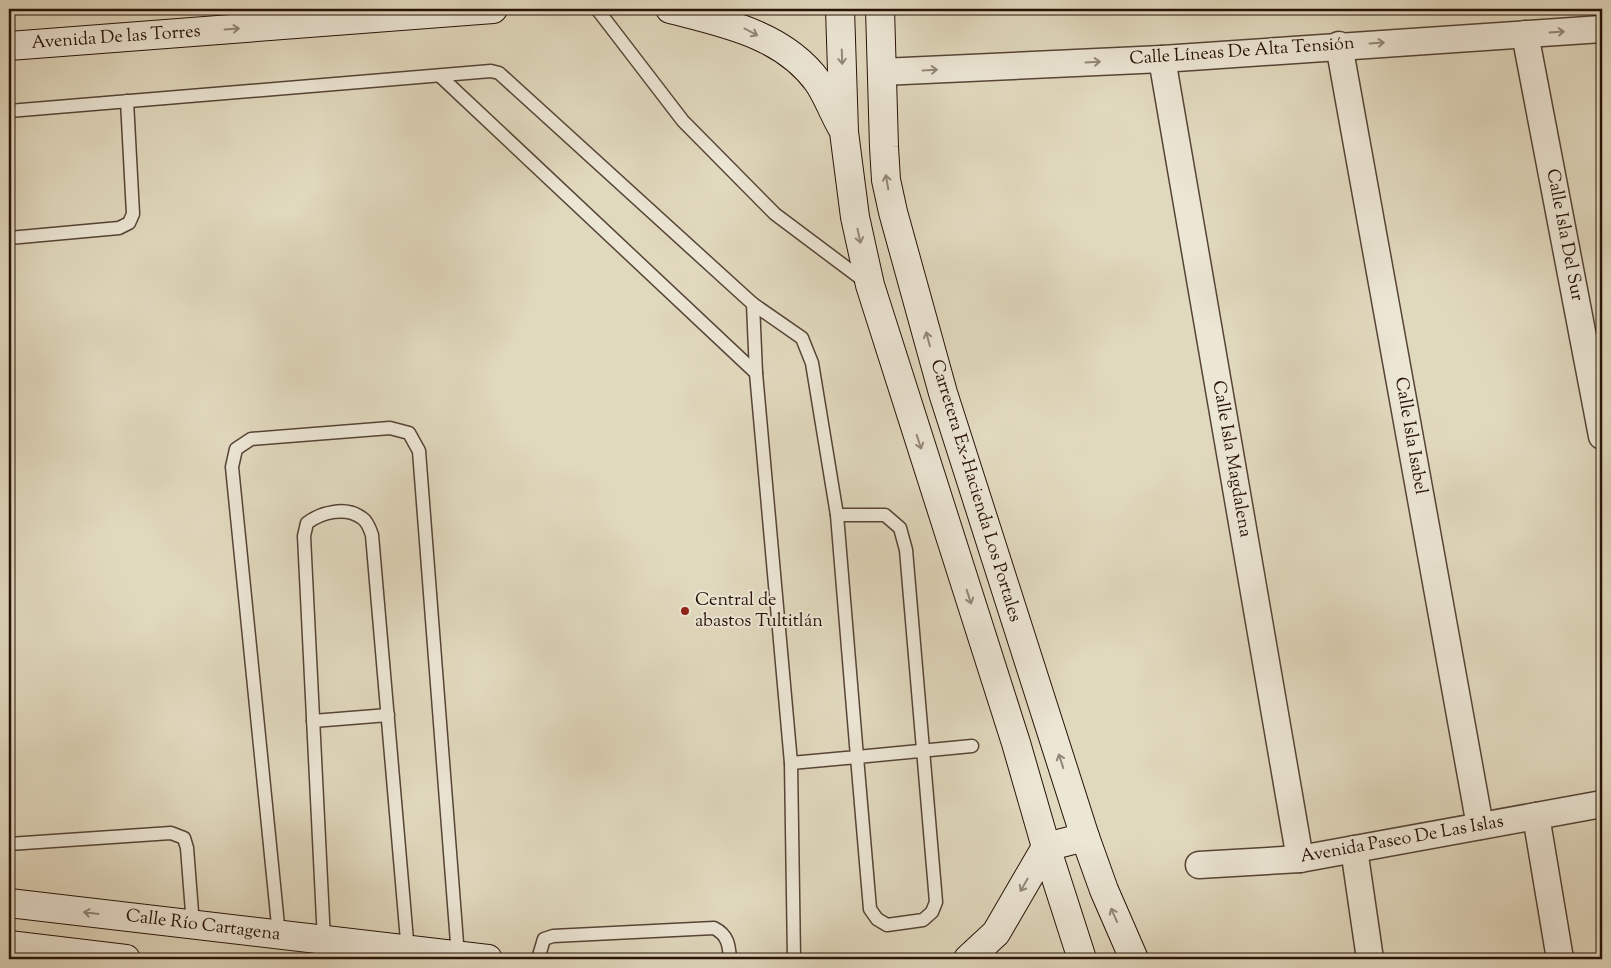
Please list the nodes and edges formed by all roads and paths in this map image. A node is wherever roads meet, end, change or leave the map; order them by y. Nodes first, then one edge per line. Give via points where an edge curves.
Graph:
1 (493, 9) edge
2 (596, 9) edge
3 (670, 9) edge
4 (840, 9) edge
5 (880, 9) edge
6 (1602, 28) edge
7 (1525, 34) junction
8 (1340, 45) junction
9 (9, 46) edge
10 (1162, 59) junction
11 (882, 72) junction
12 (440, 76) junction
13 (127, 102) junction
14 (9, 111) edge
15 (844, 132) junction
16 (9, 238) edge
17 (870, 285) junction
18 (752, 304) junction
19 (756, 373) junction
20 (943, 393) junction
21 (907, 402) junction
22 (1602, 436) edge
23 (837, 515) junction
24 (388, 715) junction
25 (313, 721) junction
26 (972, 746) dead end
27 (924, 752) junction
28 (858, 757) junction
29 (791, 763) junction
30 (1602, 804) edge
31 (1536, 816) junction
32 (1480, 826) junction
33 (1085, 837) junction
34 (9, 844) edge
35 (1046, 847) junction
36 (1354, 849) junction
37 (1300, 858) junction
38 (1200, 865) dead end
39 (9, 904) edge
40 (192, 925) junction
41 (279, 935) junction
42 (324, 940) junction
43 (9, 945) edge
44 (408, 955) edge
45 (458, 956) junction
46 (126, 959) edge
47 (488, 959) edge
48 (538, 959) edge
49 (730, 959) edge
50 (794, 959) edge
51 (968, 959) edge
52 (1082, 959) edge
53 (1134, 959) edge
54 (1370, 959) edge
55 (1560, 959) edge

9 -> 1 main road, Avenida De las Torres
2 - 17 lane via 682,121 768,208
3 -> 15 main road via 743,28 794,56 818,82
4 -> 15 main road, Carretera Ex-Hacienda Los Portales
5 - 11 main road, Carretera Ex-Hacienda Los Portales
7 -> 6 street, Calle Líneas De Alta Tensión
8 -> 7 street, Calle Líneas De Alta Tensión
7 - 22 street, Calle Isla Del Sur
8 - 10 street, Calle Líneas De Alta Tensión
8 - 32 street, Calle Isla Isabel
11 -> 10 street, Calle Líneas De Alta Tensión
10 - 37 street, Calle Isla Magdalena
20 -> 11 main road, Carretera Ex-Hacienda Los Portales via 886,180
12 - 13 lane
12 - 18 lane via 500,73
12 - 19 lane
13 - 14 lane
13 - 16 lane via 133,214 128,223 119,228
15 -> 17 main road, Carretera Ex-Hacienda Los Portales via 855,216
17 - 21 main road, Carretera Ex-Hacienda Los Portales
18 - 19 lane
18 - 23 lane via 802,338 812,363
19 - 29 lane
20 - 21 main road
33 -> 20 main road, Carretera Ex-Hacienda Los Portales
21 -> 35 main road, Carretera Ex-Hacienda Los Portales
23 - 27 lane via 885,516 900,528 906,550
23 - 28 lane
24 - 25 lane
24 - 25 lane via 372,534 364,518 349,511 318,515 307,523 304,536
24 - 44 lane
25 - 42 lane
26 - 27 lane
27 - 28 lane
27 - 28 lane via 936,902 932,912 923,920 887,925 870,909
28 - 29 lane
29 - 50 lane
30 - 31 street, Avenida Paseo De Las Islas
31 - 32 street, Avenida Paseo De Las Islas
31 - 55 street
32 - 36 street, Avenida Paseo De Las Islas
33 - 35 main road
53 -> 33 main road, Carretera Ex-Hacienda Los Portales
34 - 40 lane via 171,833 184,838
35 -> 51 main road via 996,933
35 - 52 main road, Carretera Ex-Hacienda Los Portales
36 - 37 street, Avenida Paseo De Las Islas
36 - 54 street
37 - 38 street, Avenida Paseo De Las Islas
40 -> 39 main road, Calle Río Cartagena
40 - 41 main road, Calle Río Cartagena
41 - 42 main road, Calle Río Cartagena
41 - 45 lane via 232,467 236,449 251,440 390,428 408,433 419,451
42 - 44 main road, Calle Río Cartagena
43 - 46 main road
44 - 45 main road, Calle Río Cartagena
45 - 47 main road, Calle Río Cartagena
48 - 49 lane via 544,939 553,936 714,928 723,932 729,943

